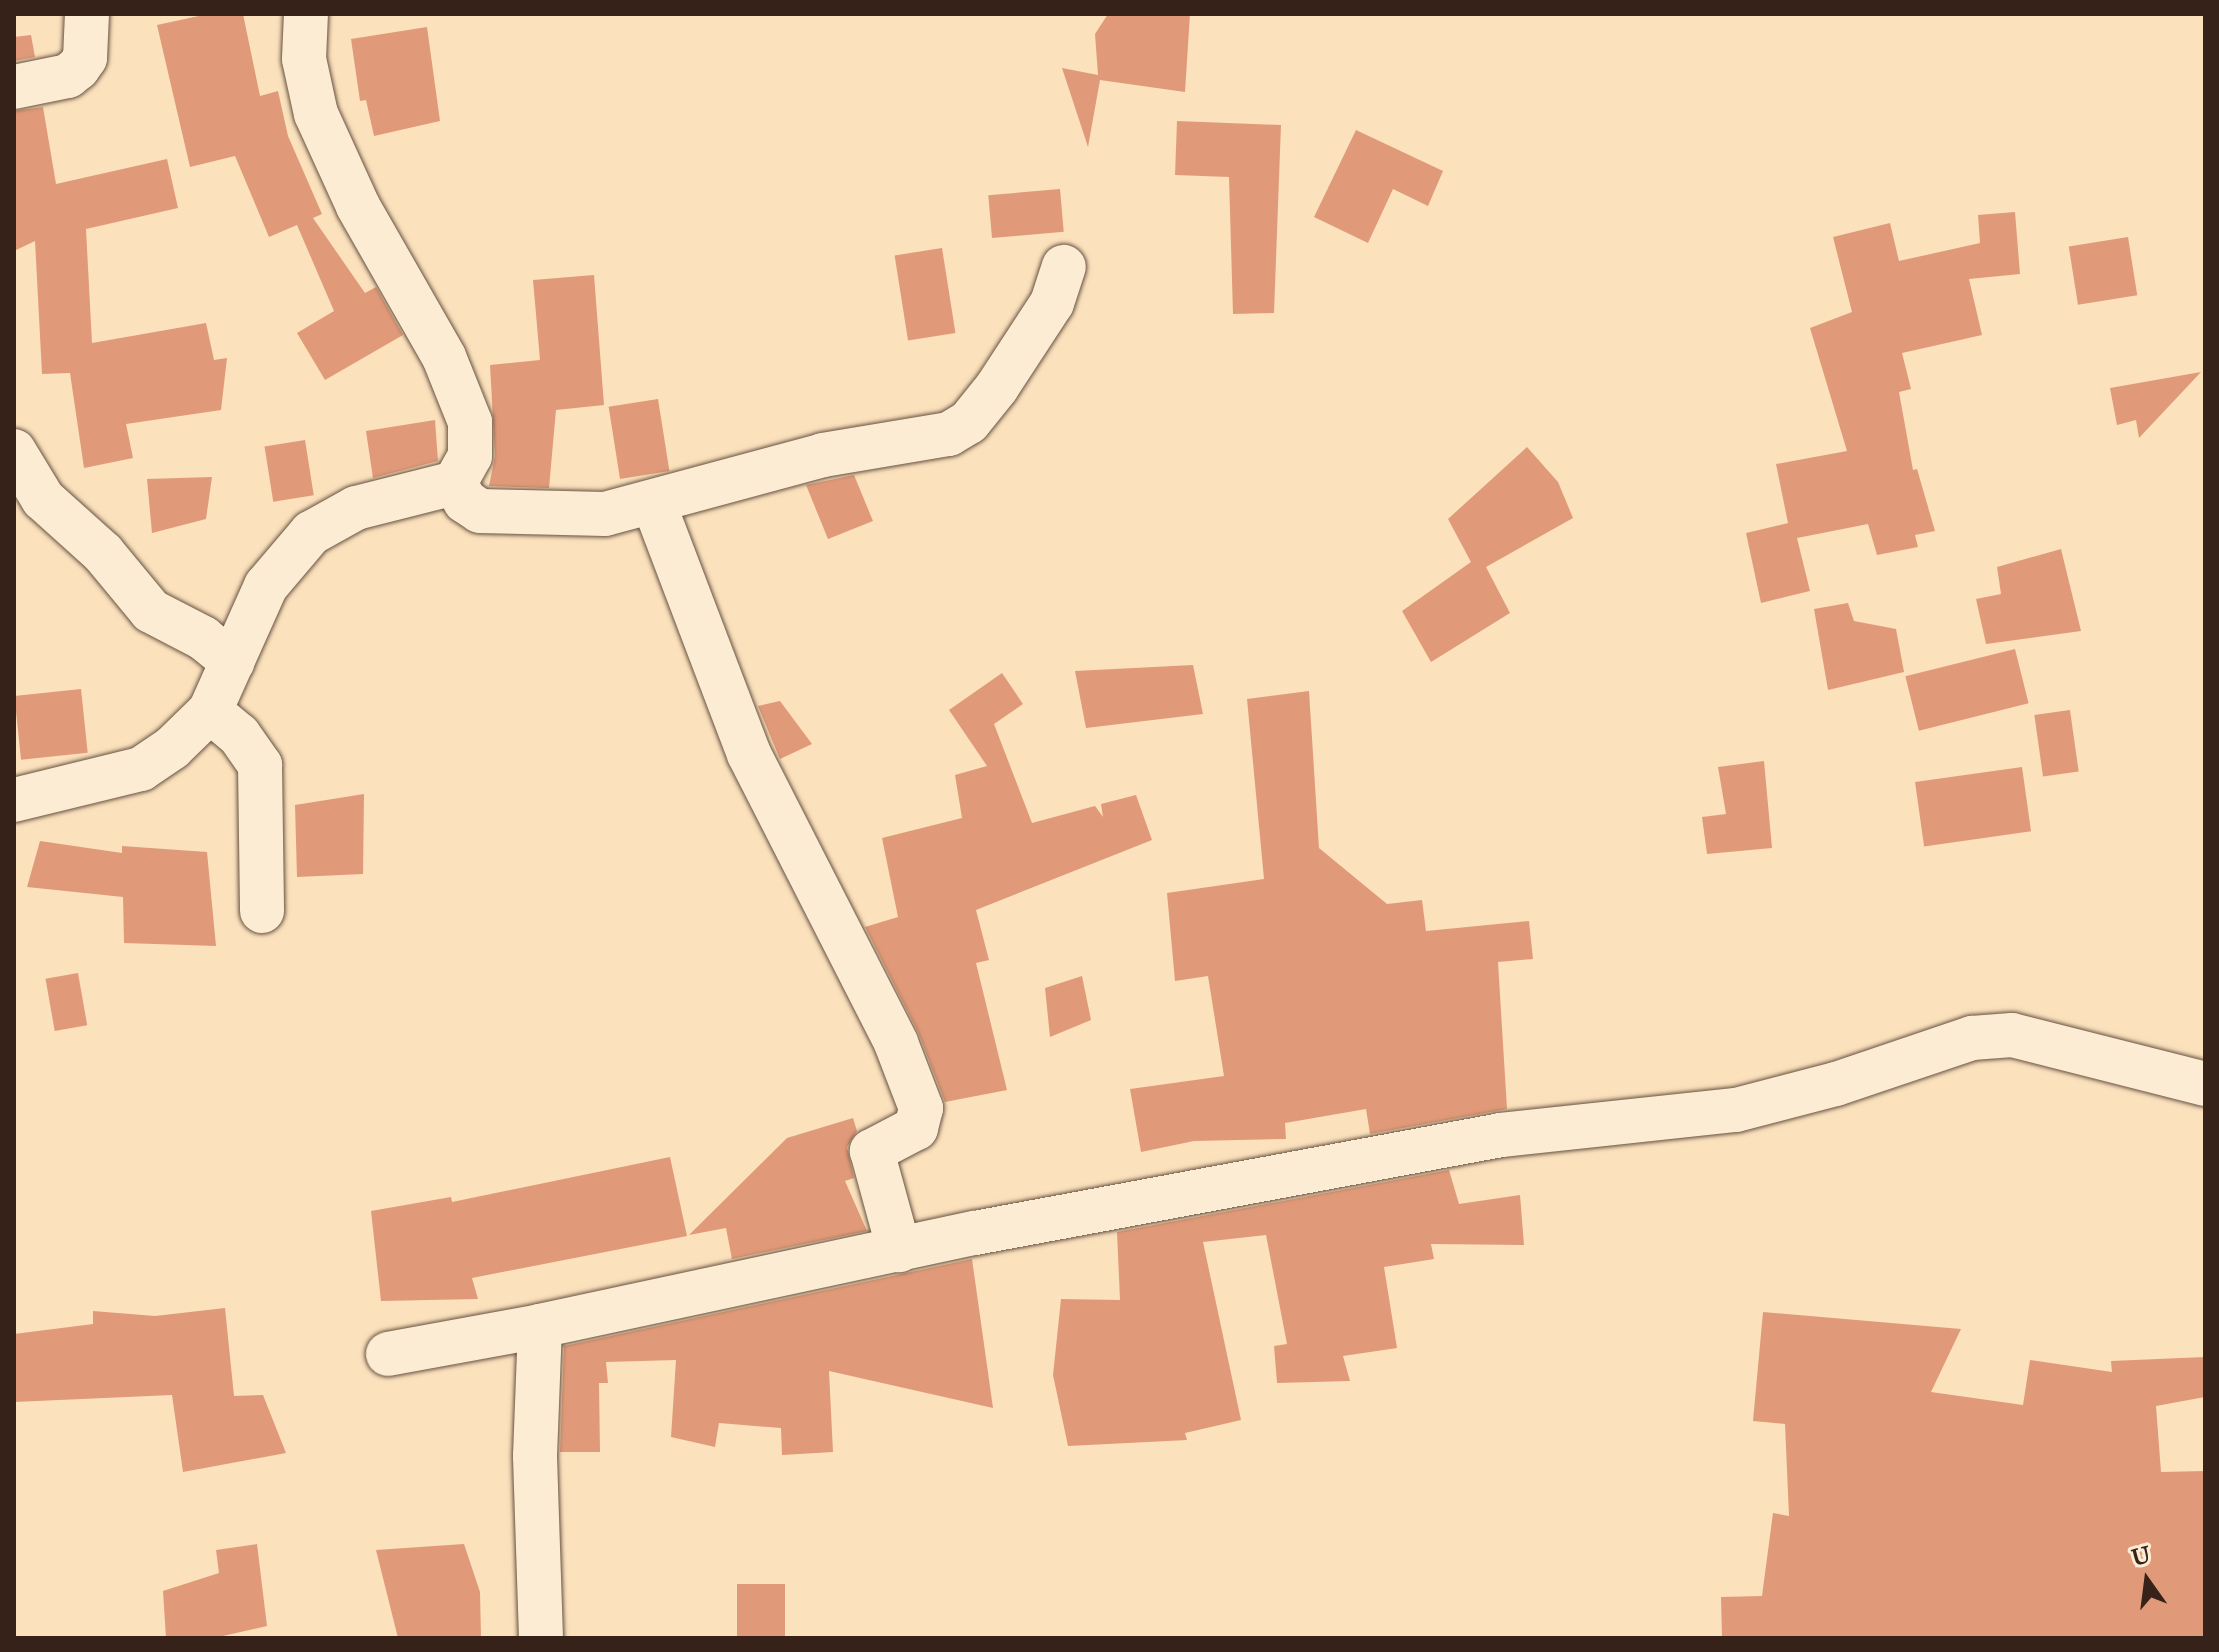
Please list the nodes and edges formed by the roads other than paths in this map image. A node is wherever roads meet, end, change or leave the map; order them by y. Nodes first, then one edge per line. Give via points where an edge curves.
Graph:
1 (87, 14) edge
2 (306, 14) edge
3 (14, 87) edge
4 (1064, 267) dead end
5 (14, 451) edge
6 (455, 483) junction
7 (654, 504) junction
8 (233, 662) junction
9 (210, 711) junction
10 (14, 800) edge
11 (262, 911) dead end
12 (2205, 1084) edge
13 (899, 1250) junction
14 (540, 1326) junction
15 (388, 1354) dead end
16 (541, 1638) edge

1 - 3 street via 85,58 78,68 68,76
2 - 6 street via 304,59 316,114 358,206 444,357 470,422 470,456
4 - 7 street via 1052,303 997,387 969,422 949,434 823,455
5 - 8 street via 43,499 103,553 141,601
6 - 7 street via 465,501 480,511 605,514
6 - 8 street via 356,508 311,533 266,586
7 - 13 street via 749,754 896,1043 921,1108 916,1128 872,1151
8 - 9 street
9 - 10 street via 141,769
9 - 11 street via 239,735 260,765
12 - 13 street via 2012,1035 1982,1036 1736,1110 1501,1135
13 - 14 street
14 - 15 street
14 - 16 street via 535,1456

